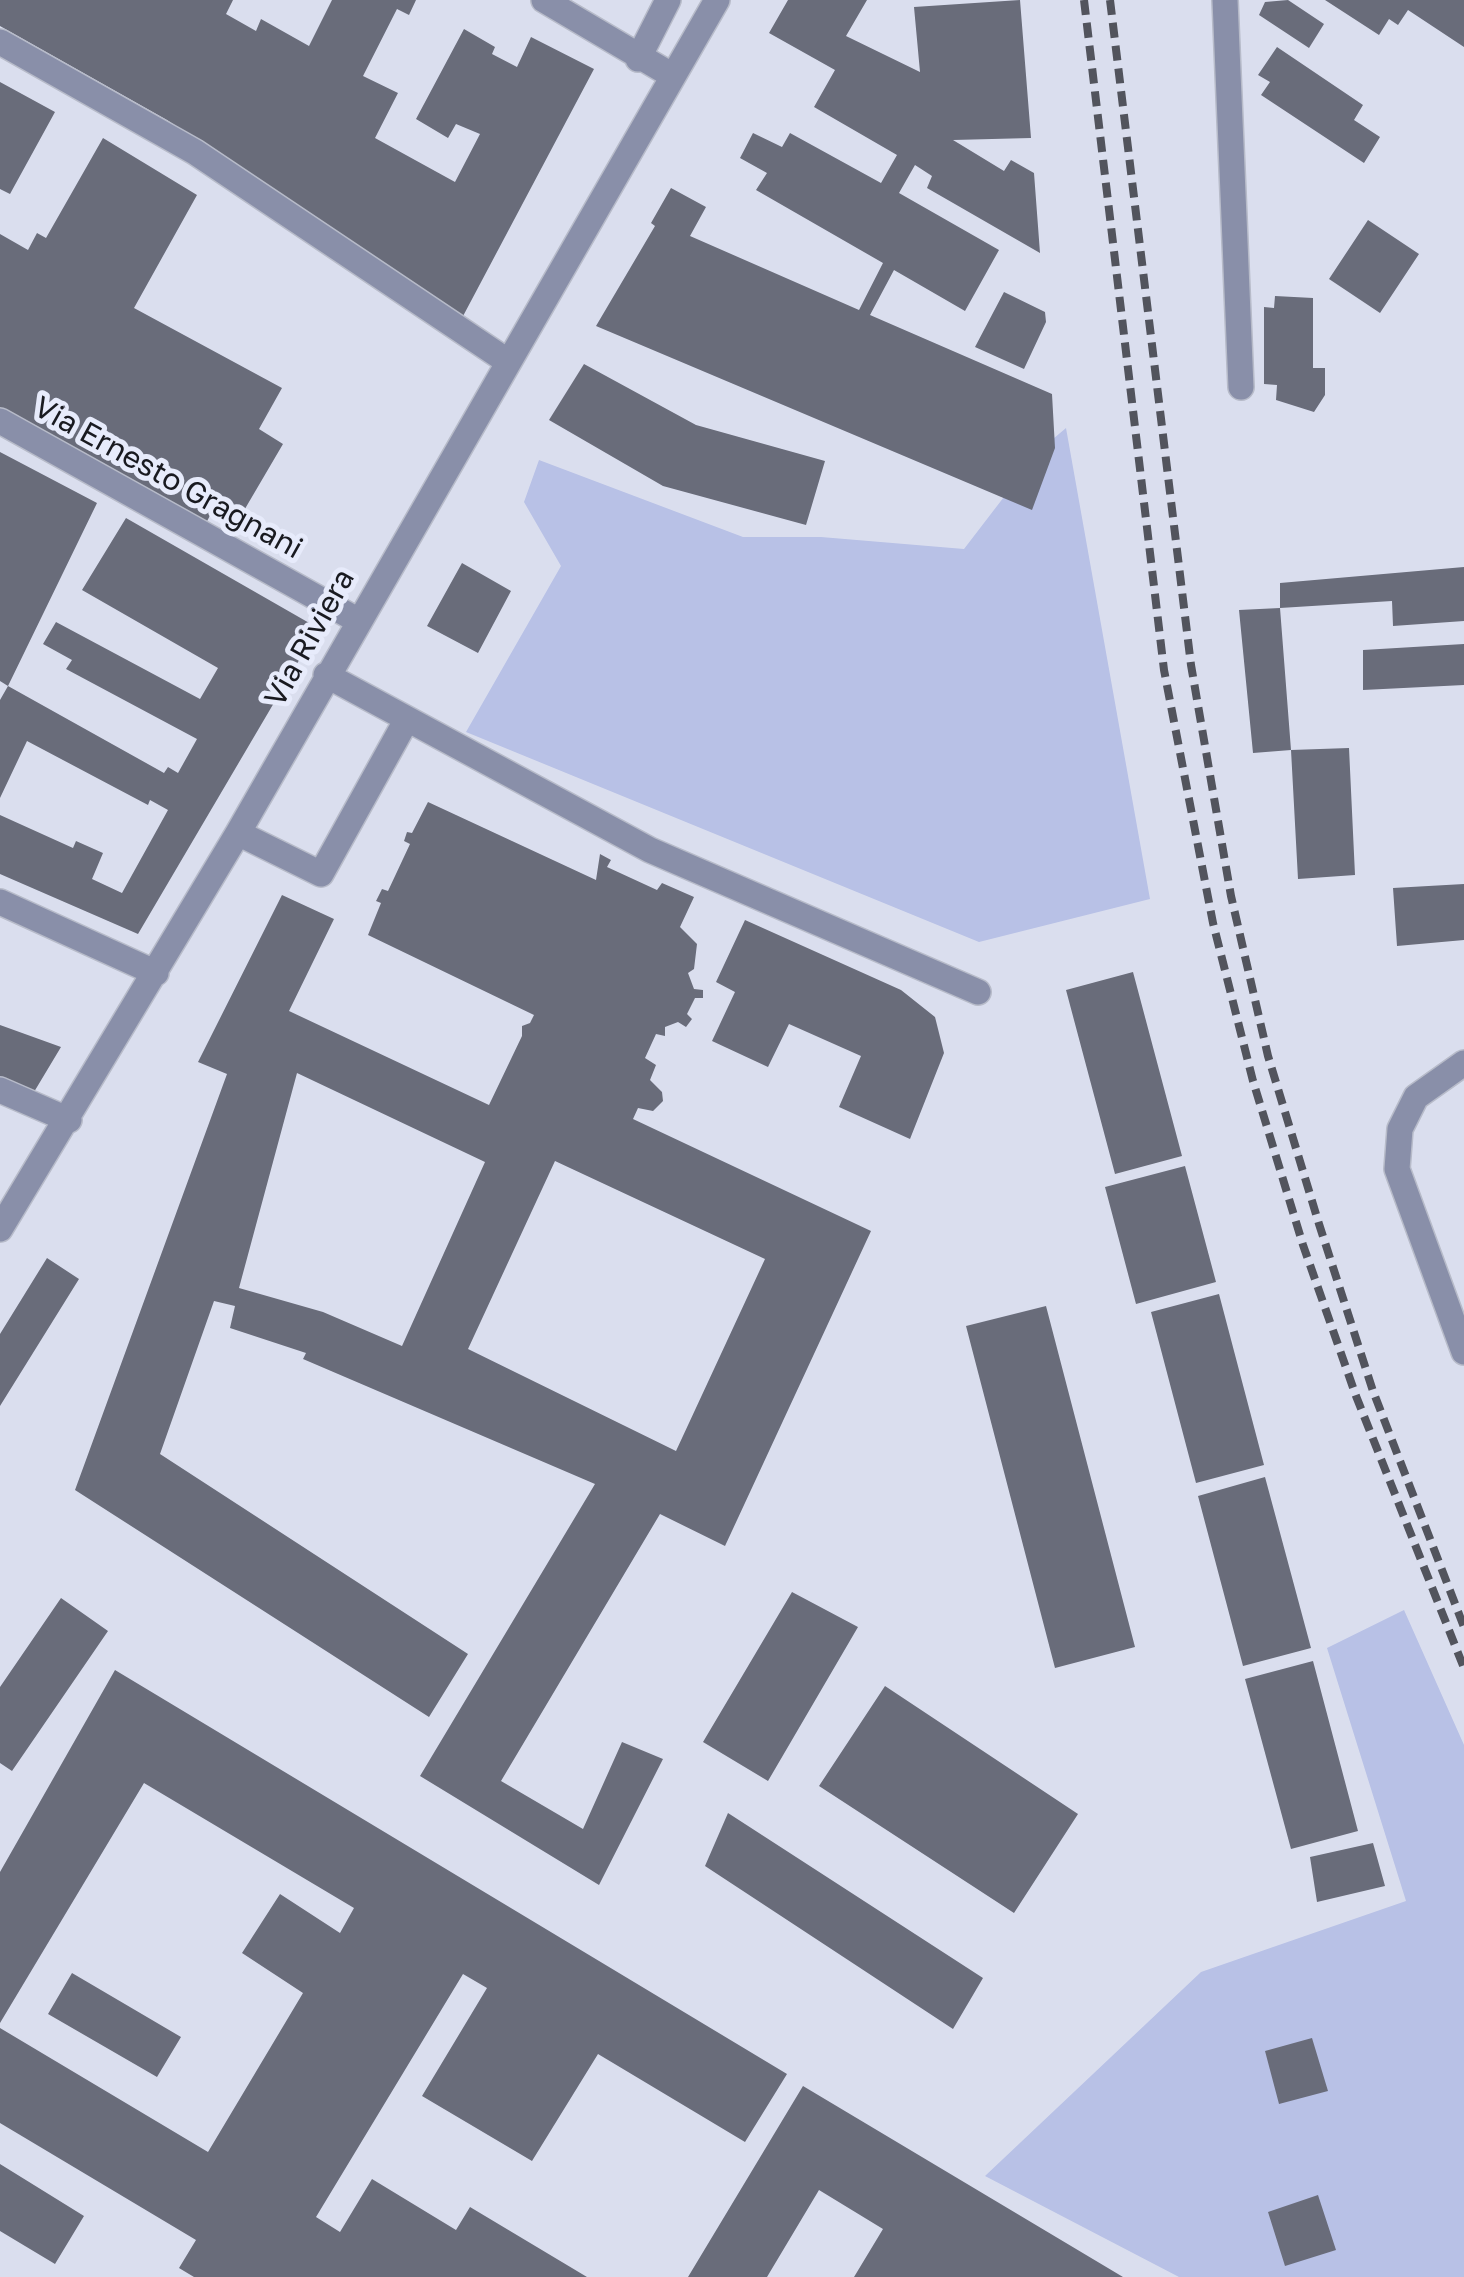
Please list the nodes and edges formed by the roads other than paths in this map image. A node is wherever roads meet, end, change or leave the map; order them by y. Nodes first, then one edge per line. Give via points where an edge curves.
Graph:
1 (544, 0) edge
2 (668, 0) edge
3 (716, 0) edge
4 (1225, 0) edge
5 (0, 42) edge
6 (638, 59) junction
7 (672, 76) junction
8 (507, 361) junction
9 (1241, 387) dead end
10 (0, 421) edge
11 (357, 620) junction
12 (326, 675) junction
13 (406, 719) junction
14 (238, 833) junction
15 (0, 902) edge
16 (156, 972) junction
17 (978, 992) dead end
18 (1464, 1063) edge
19 (0, 1090) edge
20 (69, 1120) junction
21 (0, 1228) edge
22 (1464, 1352) edge

1 - 6 street
2 - 6 street
3 - 7 street, Via Riviera
4 - 9 street
5 - 8 street via 196,152
6 - 7 street
7 - 8 street, Via Riviera
8 - 11 street, Via Riviera
10 - 11 street, Via Ernesto Gragnani
11 - 12 street, Via Riviera
12 - 13 street
12 - 14 street, Via Riviera
13 - 14 street via 322,874
13 - 17 street via 650,850
14 - 16 street, Via Riviera
15 - 16 street
16 - 20 street, Via Riviera
18 - 22 street via 1416,1097 1400,1129 1397,1169
19 - 20 street
20 - 21 street, Via Riviera

